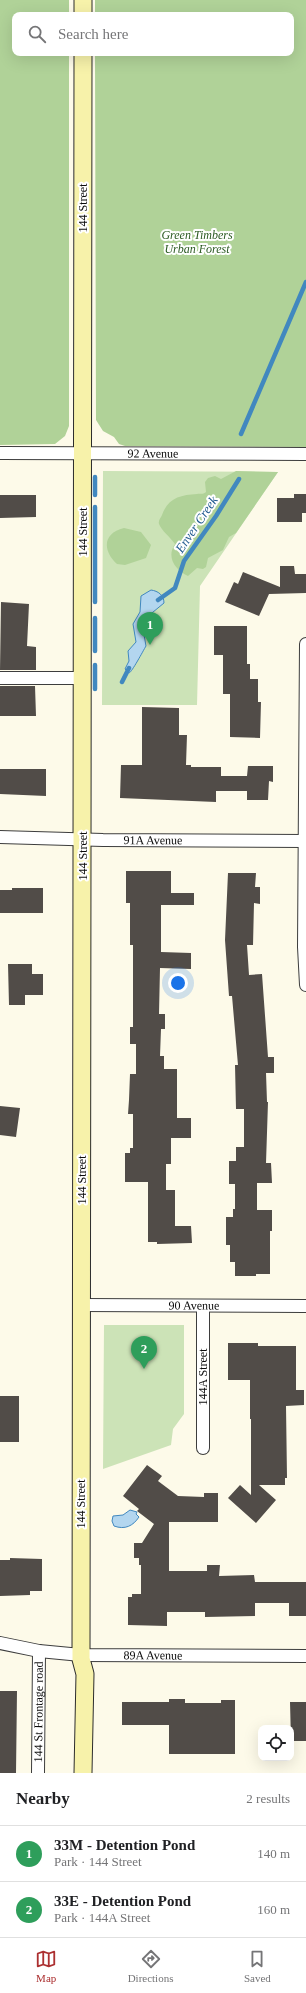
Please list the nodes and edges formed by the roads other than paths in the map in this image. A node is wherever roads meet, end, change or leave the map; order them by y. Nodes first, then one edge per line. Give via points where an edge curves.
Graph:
1 (83, 0) edge
2 (83, 12) edge
3 (83, 56) edge
4 (0, 453) edge
5 (83, 453) junction
6 (306, 454) edge
7 (305, 644) edge
8 (0, 678) edge
9 (83, 678) junction
10 (0, 837) edge
11 (83, 840) junction
12 (306, 841) edge
13 (306, 985) edge
14 (82, 1305) junction
15 (203, 1306) junction
16 (306, 1306) edge
17 (203, 1448) dead end
18 (0, 1643) edge
19 (39, 1651) junction
20 (306, 1656) edge
21 (81, 1657) junction
22 (38, 1773) edge
23 (74, 1773) edge
24 (84, 1773) edge

1 - 2 main road
3 - 5 main road, 144 Street
4 - 5 street, 92 Avenue
5 - 6 street, 92 Avenue
5 - 9 main road, 144 Street
7 - 12 street
8 - 9 street
9 - 11 main road, 144 Street
10 - 11 street, 91A Avenue
11 - 12 street, 91A Avenue
11 - 14 main road, 144 Street
12 - 13 street
14 - 15 street, 90 Avenue
14 - 21 main road, 144 Street
15 - 16 street, 90 Avenue
15 - 17 street, 144A Street
18 - 19 street, 89A Avenue
19 - 21 street, 89A Avenue
19 - 22 street, 144 St Frontage road
20 - 21 street, 89A Avenue
21 - 23 main road, 144 Street via 74,1679
21 - 24 main road, 144 Street via 85,1674

